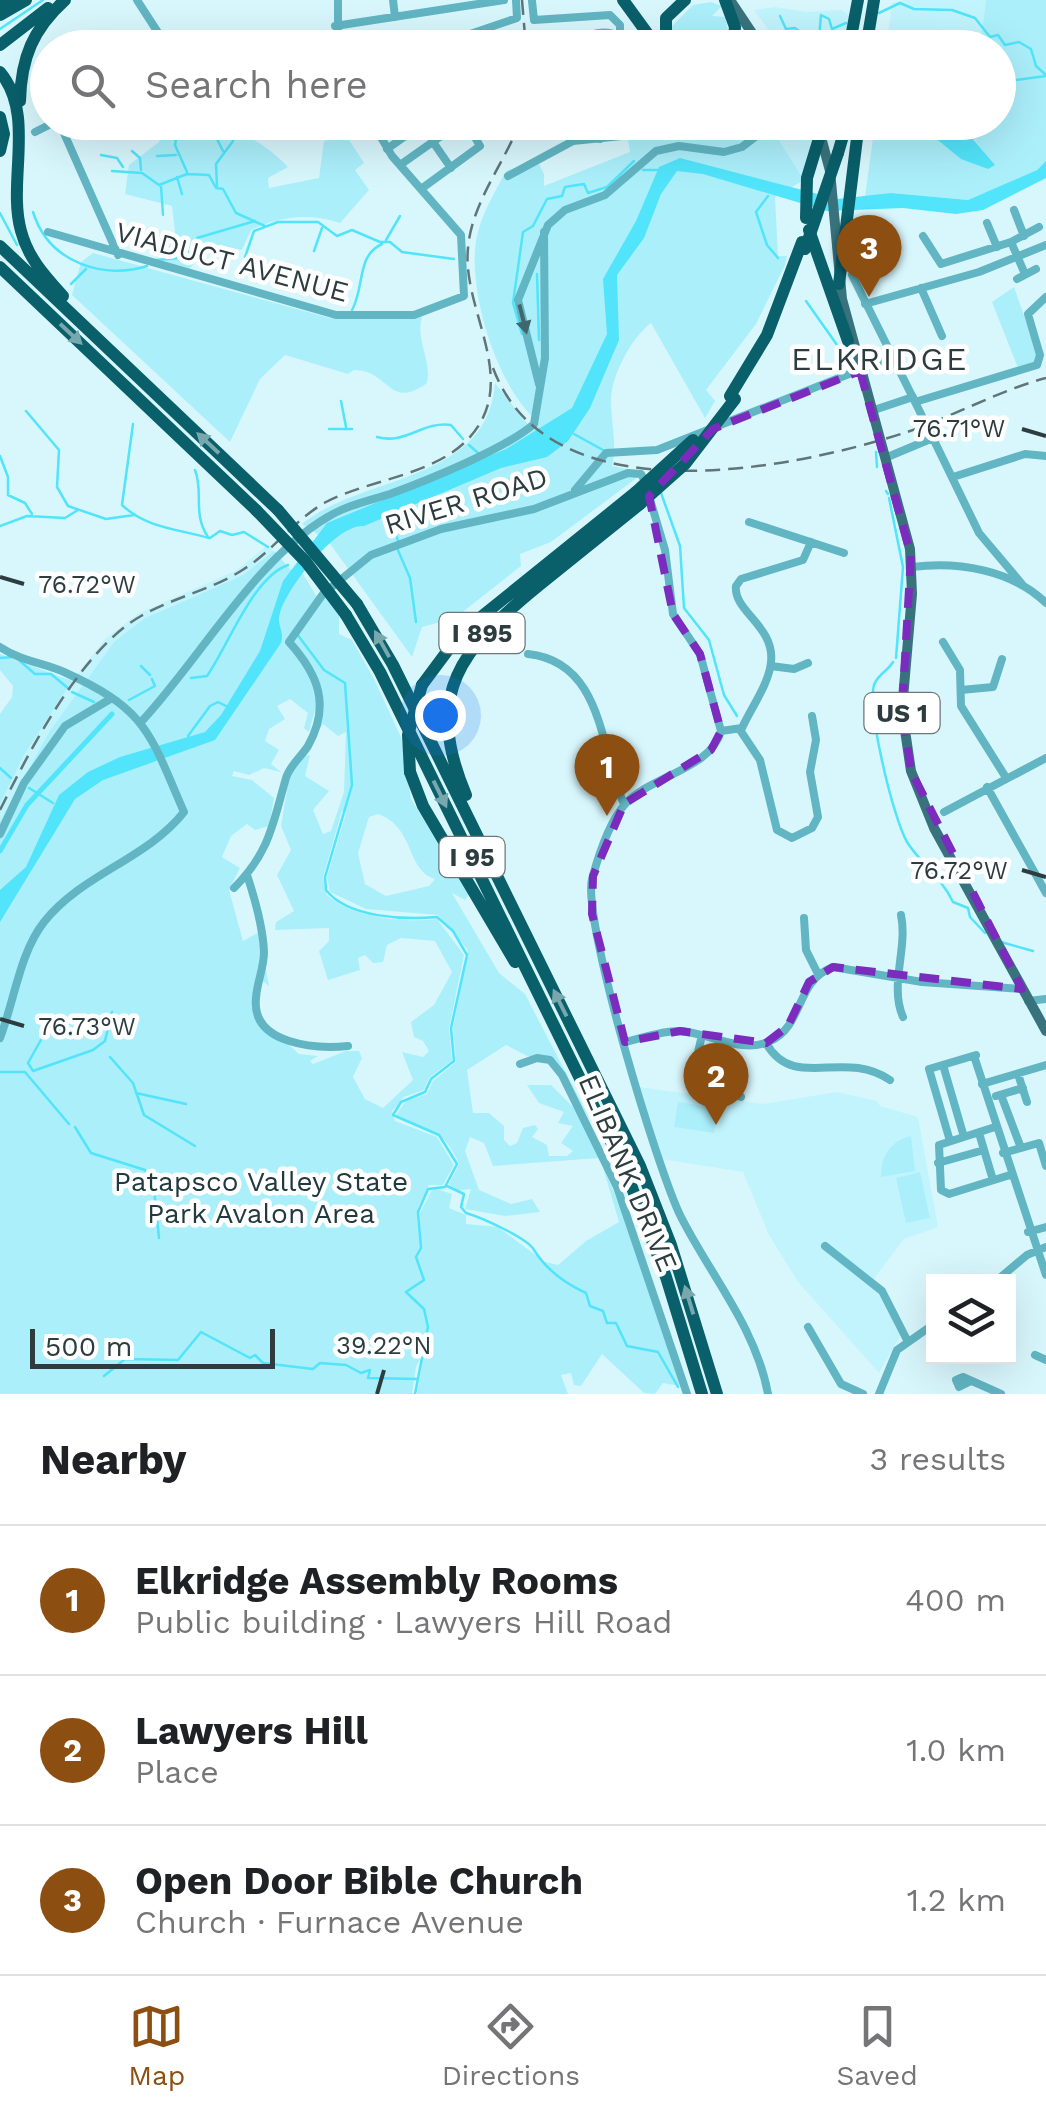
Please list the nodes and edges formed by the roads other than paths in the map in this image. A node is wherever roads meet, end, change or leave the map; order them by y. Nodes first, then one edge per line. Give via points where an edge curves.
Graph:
1 (9, 0) edge
2 (26, 0) edge
3 (61, 0) edge
4 (137, 0) edge
5 (338, 0) edge
6 (392, 0) edge
7 (504, 0) edge
8 (516, 0) edge
9 (532, 0) edge
10 (623, 0) edge
11 (684, 0) edge
12 (727, 0) edge
13 (738, 0) edge
14 (861, 0) edge
15 (874, 0) edge
16 (0, 4) edge
17 (445, 5) edge
18 (0, 15) edge
19 (395, 17) junction
20 (336, 26) junction
21 (38, 30) edge
22 (156, 30) edge
23 (336, 30) edge
24 (481, 30) edge
25 (620, 30) edge
26 (647, 30) edge
27 (664, 30) edge
28 (735, 30) edge
29 (749, 30) edge
30 (752, 30) edge
31 (853, 30) edge
32 (859, 30) edge
33 (870, 30) edge
34 (0, 45) edge
35 (30, 47) edge
36 (0, 72) edge
37 (0, 118) edge
38 (65, 140) edge
39 (383, 140) edge
40 (400, 140) edge
41 (436, 140) edge
42 (476, 140) edge
43 (589, 140) edge
44 (752, 140) edge
45 (814, 140) edge
46 (822, 140) edge
47 (839, 140) edge
48 (856, 140) edge
49 (433, 142) junction
50 (388, 149) junction
51 (0, 151) edge
52 (18, 154) junction
53 (400, 165) junction
54 (451, 168) junction
55 (508, 176) dead end
56 (420, 190) junction
57 (1014, 210) dead end
58 (836, 218) junction
59 (987, 223) dead end
60 (1039, 227) dead end
61 (48, 232) dead end
62 (544, 232) junction
63 (923, 236) dead end
64 (1024, 236) junction
65 (1011, 242) junction
66 (1046, 245) edge
67 (0, 246) edge
68 (997, 247) junction
69 (118, 256) junction
70 (1018, 257) junction
71 (952, 261) junction
72 (1036, 269) dead end
73 (0, 270) edge
74 (852, 274) dead end
75 (956, 279) junction
76 (839, 284) junction
77 (856, 286) junction
78 (921, 288) junction
79 (1046, 297) edge
80 (865, 304) junction
81 (942, 336) dead end
82 (848, 341) junction
83 (892, 357) junction
84 (130, 370) junction
85 (860, 371) junction
86 (914, 399) junction
87 (539, 408) junction
88 (871, 410) junction
89 (922, 416) dead end
90 (928, 428) dead end
91 (933, 438) junction
92 (1046, 456) edge
93 (885, 458) junction
94 (953, 477) junction
95 (575, 490) junction
96 (638, 498) junction
97 (749, 522) dead end
98 (811, 542) junction
99 (844, 553) dead end
100 (915, 562) junction
101 (1022, 584) junction
102 (1046, 587) edge
103 (1038, 595) junction
104 (1046, 603) edge
105 (943, 642) dead end
106 (0, 647) edge
107 (528, 654) dead end
108 (1002, 659) dead end
109 (808, 663) dead end
110 (771, 666) junction
111 (961, 690) junction
112 (112, 698) junction
113 (812, 716) dead end
114 (142, 721) junction
115 (740, 730) junction
116 (722, 731) junction
117 (1046, 758) edge
118 (1005, 776) junction
119 (987, 787) junction
120 (624, 804) junction
121 (944, 812) dead end
122 (0, 834) edge
123 (488, 857) junction
124 (247, 875) junction
125 (234, 888) dead end
126 (1046, 893) edge
127 (901, 914) dead end
128 (804, 918) dead end
129 (818, 974) junction
130 (900, 979) junction
131 (1022, 988) junction
132 (1046, 999) edge
133 (1028, 1000) junction
134 (903, 1017) dead end
135 (1046, 1031) edge
136 (702, 1035) junction
137 (561, 1037) junction
138 (0, 1038) edge
139 (625, 1042) junction
140 (766, 1043) junction
141 (348, 1046) dead end
142 (520, 1064) dead end
143 (943, 1064) junction
144 (1046, 1065) edge
145 (1018, 1074) junction
146 (890, 1080) dead end
147 (982, 1084) junction
148 (1022, 1088) junction
149 (741, 1097) dead end
150 (1027, 1102) dead end
151 (995, 1127) junction
152 (946, 1128) junction
153 (932, 1132) dead end
154 (979, 1133) junction
155 (964, 1137) junction
156 (950, 1142) junction
157 (1021, 1148) junction
158 (984, 1150) junction
159 (1003, 1153) junction
160 (938, 1163) junction
161 (1046, 1166) edge
162 (1010, 1175) junction
163 (993, 1180) junction
164 (1046, 1228) edge
165 (1028, 1232) junction
166 (825, 1246) dead end
167 (1046, 1247) edge
168 (1036, 1250) junction
169 (1005, 1274) edge
170 (1046, 1276) edge
171 (808, 1327) dead end
172 (926, 1329) edge
173 (907, 1340) junction
174 (1035, 1355) dead end
175 (1046, 1360) edge
176 (969, 1382) dead end
177 (686, 1394) edge
178 (702, 1394) edge
179 (717, 1394) edge
180 (768, 1394) edge
181 (862, 1394) edge
182 (880, 1394) edge
183 (1001, 1394) edge

1 - 16 highway
2 - 18 highway
3 - 21 highway
3 - 34 highway
4 - 22 street
5 - 20 street
6 - 19 street
7 - 17 street
8 - 24 street via 517,18
9 - 25 street via 534,20 609,15
10 - 26 highway
11 - 27 highway via 666,18
12 - 28 highway
12 - 29 main road
13 - 30 main road
14 - 31 highway
14 - 32 highway
15 - 33 highway
17 - 19 street
19 - 20 street
20 - 23 street
35 - 52 highway
36 - 52 highway via 16,106
37 - 51 highway
38 - 69 street
39 - 50 street
40 - 50 street
41 - 49 street
42 - 54 street via 480,146
43 - 55 street via 568,142
44 - 62 street via 716,152 672,146 656,151 612,190 565,210
45 - 82 highway, bridge via 806,218
46 - 58 main road, US 1
47 - 96 highway, I 895, bridge via 769,342 733,398
48 - 58 highway
49 - 53 street
49 - 54 street
50 - 53 street
52 - 84 highway via 18,212 28,250
53 - 56 street
54 - 56 street
56 - 69 street, VIADUCT AVENUE via 461,235 464,296 420,314 345,317
57 - 64 street
58 - 76 highway
58 - 82 main road, US 1 via 836,292
59 - 68 street
60 - 64 street
61 - 69 street, VIADUCT AVENUE
62 - 87 street
62 -> 87 street via 518,300 535,359
63 - 71 street via 941,264
64 - 65 street
65 - 68 street
65 - 70 street
66 - 70 street
67 - 84 highway, I 95
68 - 71 street
70 - 72 street via 1021,276
70 - 75 street
71 - 75 street
73 -> 137 highway, I 95, bridge via 256,510 346,615
74 - 77 street
75 - 78 street
76 - 77 street
76 - 85 main road, US 1
77 - 80 street
78 - 80 street
78 - 81 street
79 - 86 street via 1028,314 1037,365
80 - 83 street
82 - 85 main road, US 1
83 - 85 street
83 - 86 street
123 -> 84 highway, I 95, bridge via 357,604 278,510
85 - 88 main road, US 1
85 - 95 street via 656,450 606,453
86 - 88 street
86 - 89 street
87 - 114 street via 528,430 314,526 236,606
88 - 93 main road, US 1
90 - 91 street
91 - 93 street
91 - 94 street
92 - 94 street via 1025,454
93 - 100 main road, US 1
94 - 101 street via 983,539
95 - 116 street, RIVER ROAD via 633,472 645,479 674,614 700,654
95 - 124 street, RIVER ROAD via 534,509 441,529 371,556 323,594 293,636 315,676 321,707 312,737 288,772 274,830
96 - 123 highway, I 895 via 491,624 462,661 449,740
96 - 137 highway, I 895, bridge via 460,634 422,685 410,726 410,772 423,806
97 - 98 street
98 - 99 street
98 - 110 street via 802,560 736,586 735,595 768,638
100 - 101 street
100 - 131 main road, US 1 via 902,699 909,763 925,810
101 - 103 street
102 - 103 street
103 - 104 street
105 - 111 street via 958,666
106 - 112 street
107 - 120 street via 568,669 591,699
108 - 111 street via 993,687
109 - 110 street
110 - 115 street
111 - 118 street via 964,711
112 - 114 street
112 - 122 street via 66,726 28,776
113 - 115 street via 810,772 818,818 792,838 777,830 760,760
114 - 138 street via 184,812 160,838 44,922
115 - 116 street
116 - 120 street via 711,750
117 - 118 street
118 - 119 street
119 - 121 street
119 - 126 street
120 - 139 street via 596,865 590,896
179 -> 123 highway, I 95 via 640,1166
124 - 125 street
124 - 141 street via 263,944 259,1016 290,1042
127 - 130 street
128 - 129 street via 806,950
129 - 130 street via 840,967
129 - 140 street via 784,1032
130 - 131 street
130 - 134 street via 896,998
131 - 133 main road, US 1
132 - 133 street
133 - 135 main road, US 1
136 - 139 street via 669,1032
136 - 140 street
136 - 149 street via 696,1062 704,1088
137 - 178 highway, I 95 via 638,1200
139 - 180 street via 676,1207 758,1351
140 - 146 street via 796,1068 856,1064
142 - 177 street, ELIBANK DRIVE via 537,1058 554,1063 583,1116 642,1250
143 - 147 street via 976,1055
143 - 152 street via 929,1068
143 - 155 street
144 - 145 street
145 - 147 street
145 - 148 street
147 - 151 street
148 - 150 street
148 - 157 street via 998,1096
151 - 154 street
151 - 159 street
152 - 153 street
152 - 156 street
154 - 155 street
154 - 158 street
155 - 156 street
156 - 160 street via 938,1146
157 - 159 street
157 - 161 street via 1039,1143
158 - 160 street
158 - 163 street
159 - 162 street
160 - 163 street via 944,1194
162 - 163 street
162 - 165 street
164 - 165 street
165 - 168 street
166 - 173 street via 882,1291
167 - 168 street
168 - 169 street
168 - 170 street
171 - 181 street via 842,1384
172 - 173 street
173 - 182 street via 889,1362
174 - 175 street
176 - 183 street

